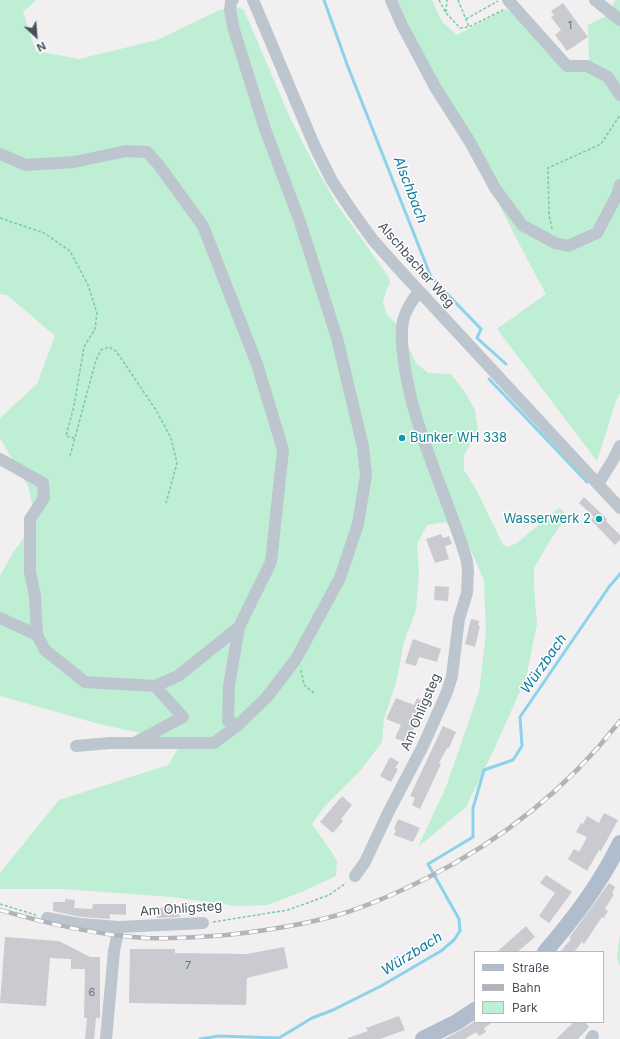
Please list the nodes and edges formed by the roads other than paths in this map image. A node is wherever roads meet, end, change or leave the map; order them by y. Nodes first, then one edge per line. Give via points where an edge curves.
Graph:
1 (233, 0) edge
2 (253, 0) edge
3 (391, 0) edge
4 (595, 0) edge
5 (510, 2) edge
6 (620, 20) edge
7 (620, 95) edge
8 (0, 154) edge
9 (620, 185) edge
10 (419, 291) junction
11 (620, 446) edge
12 (0, 459) edge
13 (598, 484) junction
14 (620, 508) edge
15 (0, 618) edge
16 (239, 627) junction
17 (37, 635) junction
18 (155, 686) junction
19 (238, 725) junction
20 (134, 743) junction
21 (76, 746) dead end
22 (620, 843) edge
23 (355, 876) road end
24 (47, 918) road end
25 (203, 923) road end
26 (119, 927) junction
27 (546, 951) edge
28 (474, 1011) edge
29 (106, 1039) edge
30 (424, 1039) edge

1 - 19 street via 230,10 234,30 337,338 363,447 366,475 358,524 340,578 296,659 267,697
2 - 10 street, Alschbacher Weg via 332,181 373,240
3 - 9 street via 435,87 496,188 522,225 555,243 568,246 597,233
4 - 6 street
5 - 7 street via 567,66 587,66 608,77
8 - 16 street via 26,165 74,162 126,151 147,152 203,226 257,364 283,450 272,562
10 - 13 street, Alschbacher Weg
10 - 23 street, Am Ohligsteg via 407,307 403,321 403,357 418,425 467,561 467,593 459,620 452,676 447,692 365,862
11 - 13 street
12 - 17 street via 43,483 44,498 30,519 30,572
13 - 14 street, Alschbacher Weg
15 - 17 street
16 - 18 street via 178,676
16 - 19 street via 229,686 228,721
17 - 18 street via 45,650 85,682
18 - 20 street via 183,717
19 - 20 street via 214,743
20 - 21 street
22 - 27 main road via 584,903
24 - 26 street, Am Ohligsteg
25 - 26 street, Am Ohligsteg
26 - 29 street via 114,951
28 - 30 main road

